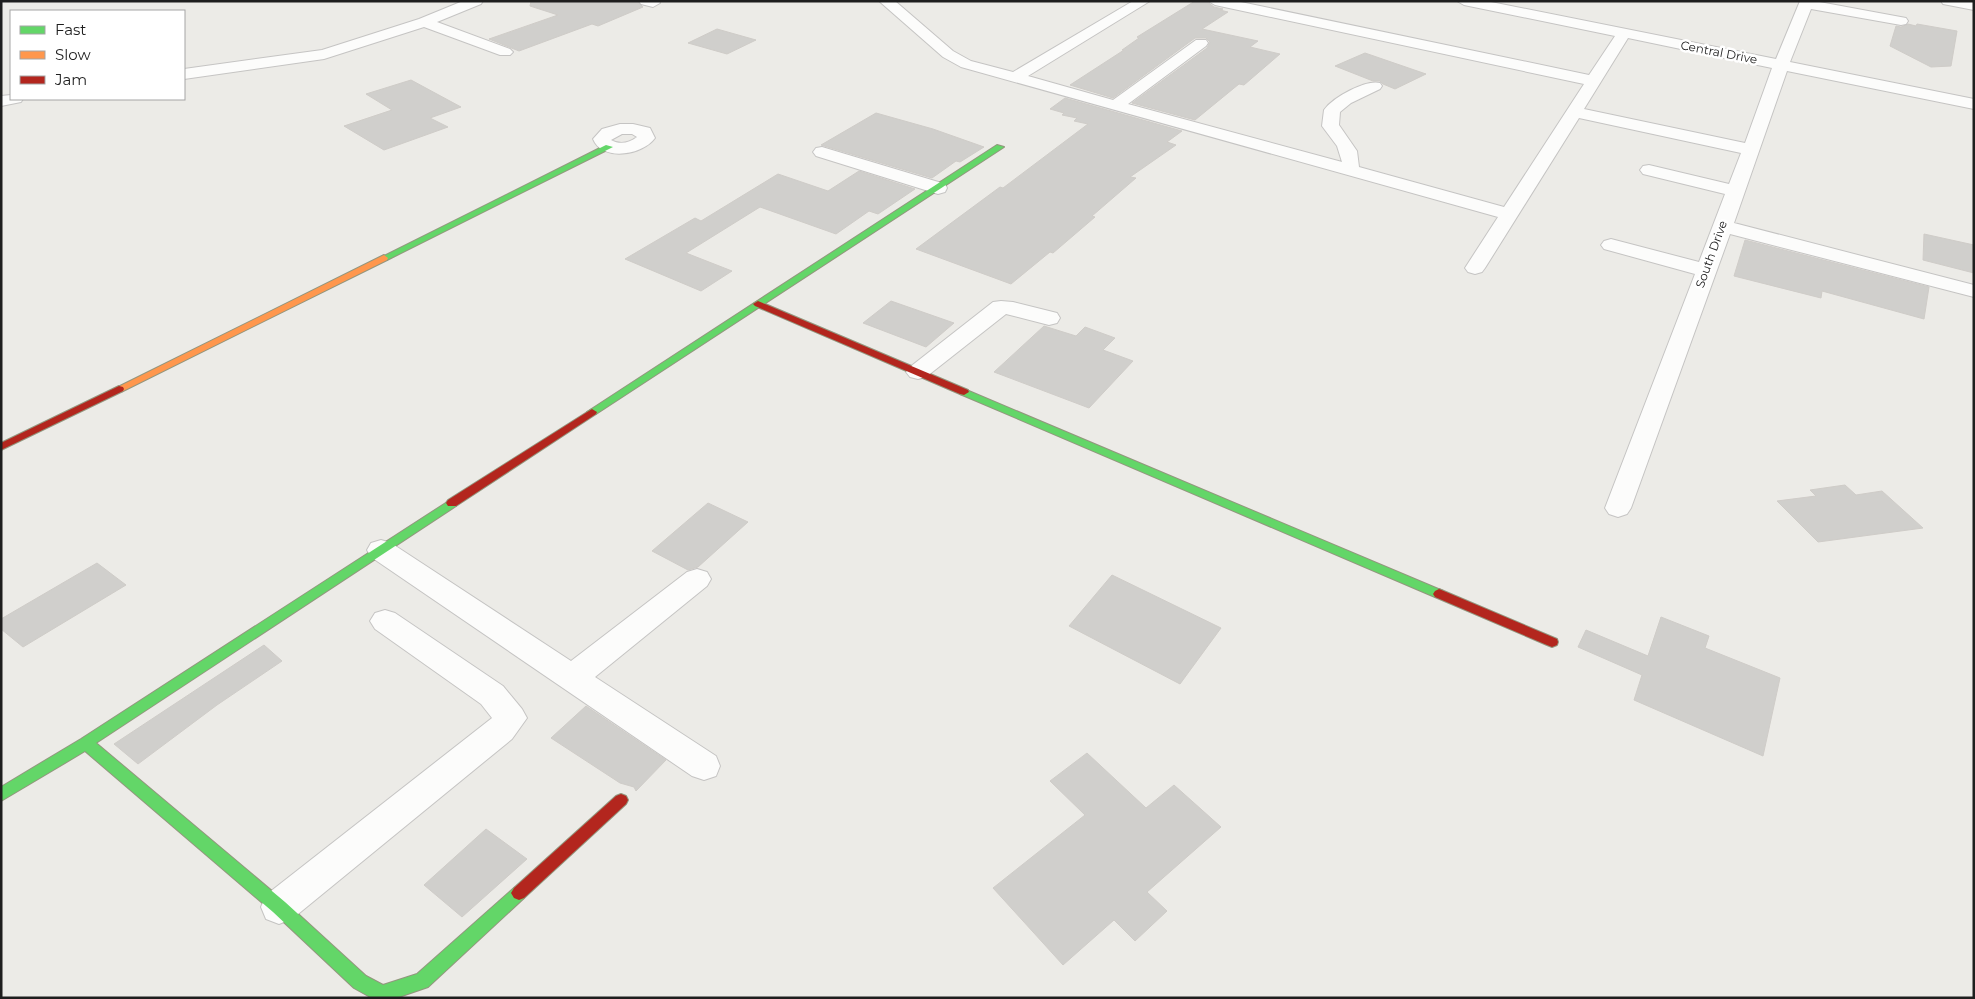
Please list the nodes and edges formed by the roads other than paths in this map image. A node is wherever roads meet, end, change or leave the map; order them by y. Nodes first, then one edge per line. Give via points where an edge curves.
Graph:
1 (476, 1) edge
2 (886, 1) edge
3 (1143, 1) edge
4 (1215, 1) edge
5 (1464, 1) edge
6 (1948, 1) edge
7 (1807, 2) edge
8 (1974, 6) edge
9 (1902, 21) dead end
10 (424, 22) junction
11 (1624, 33) junction
12 (1201, 43) dead end
13 (505, 52) dead end
14 (1781, 65) junction
15 (185, 74) edge
16 (1016, 77) junction
17 (1594, 82) junction
18 (1374, 86) dead end
19 (1974, 104) edge
20 (1116, 105) junction
21 (1576, 112) junction
22 (610, 147) dead end
23 (1000, 147) dead end
24 (1751, 150) junction
25 (822, 152) dead end
26 (1350, 170) junction
27 (1649, 170) dead end
28 (938, 188) junction
29 (1735, 191) junction
30 (1509, 214) junction
31 (1722, 226) junction
32 (1611, 245) dead end
33 (1475, 268) dead end
34 (1706, 270) junction
35 (1974, 291) edge
36 (758, 304) junction
37 (1049, 318) dead end
38 (918, 372) junction
39 (1, 447) edge
40 (1618, 508) dead end
41 (380, 550) junction
42 (697, 579) dead end
43 (385, 621) dead end
44 (1552, 642) dead end
45 (572, 678) junction
46 (86, 743) junction
47 (704, 766) dead end
48 (1, 795) edge
49 (621, 800) dead end
50 (279, 907) junction

1 - 10 street
2 - 16 street via 958,60
3 - 16 street
4 - 17 street
5 - 11 street, Central Drive
6 - 8 street
7 - 9 street
7 - 14 street, South Drive
10 - 13 street
10 - 15 street via 324,54
11 - 14 street, Central Drive
11 - 17 street
12 - 20 street
14 - 19 street, Central Drive
14 - 24 street, South Drive
16 - 20 street
17 - 21 street
18 - 26 street via 1332,110 1330,126 1350,154
20 - 26 street
21 - 24 street
21 - 30 street
22 - 39 street
23 - 28 street
24 - 29 street, South Drive
25 - 28 street
26 - 30 street
27 - 29 street
28 - 36 street
29 - 31 street, South Drive
30 - 33 street
31 - 34 street, South Drive
31 - 35 street
32 - 34 street
34 - 40 street, South Drive
36 - 38 street
36 - 41 street
37 - 38 street via 1001,307
38 - 44 street
41 - 45 street
41 - 46 street
42 - 45 street
43 - 50 street via 492,695 511,718 501,730
45 - 47 street
46 - 48 street
46 - 50 street
49 - 50 street via 422,981 382,994 360,982

